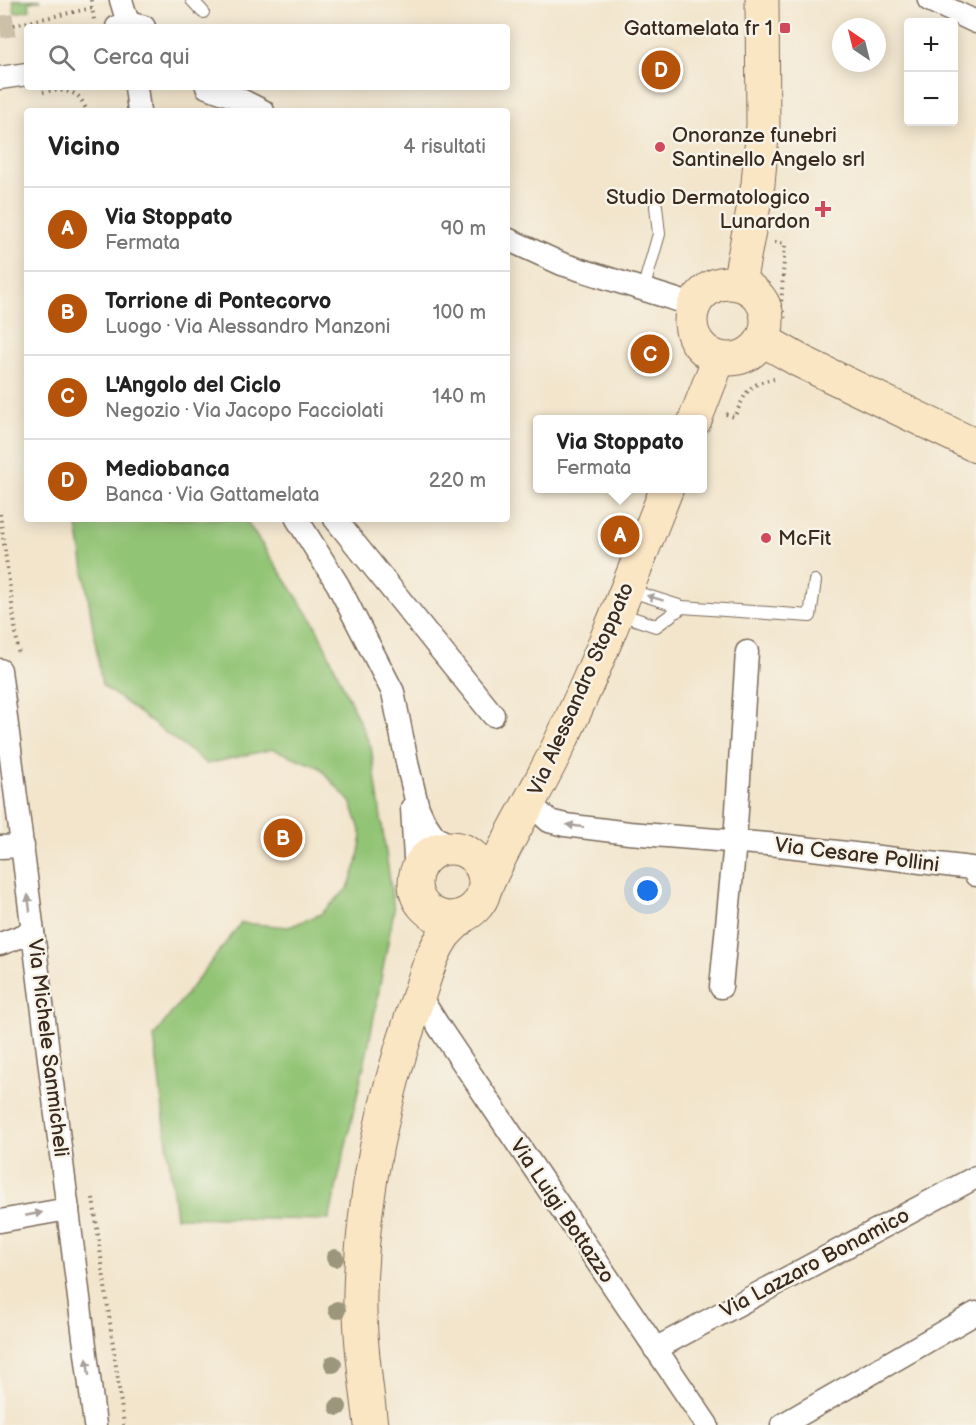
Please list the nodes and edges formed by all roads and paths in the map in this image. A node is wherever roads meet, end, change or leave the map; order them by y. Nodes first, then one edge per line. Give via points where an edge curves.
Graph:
1 (91, 0) edge
2 (121, 0) edge
3 (192, 0) edge
4 (762, 0) edge
5 (928, 0) edge
6 (203, 12) dead end
7 (976, 22) edge
8 (128, 24) edge
9 (14, 25) tunnel mouth
10 (0, 78) edge
11 (24, 83) edge
12 (60, 90) edge
13 (136, 90) edge
14 (216, 90) edge
15 (85, 108) edge
16 (139, 108) edge
17 (257, 108) edge
18 (657, 206) dead end
19 (510, 240) edge
20 (785, 244) dead end
21 (739, 284) junction
22 (643, 290) junction
23 (693, 305) junction
24 (777, 334) junction
25 (719, 358) junction
26 (779, 378) dead end
27 (696, 415) edge
28 (734, 417) dead end
29 (976, 446) edge
30 (665, 493) edge
31 (299, 522) edge
32 (337, 522) edge
33 (815, 581) dead end
34 (622, 601) junction
35 (682, 607) junction
36 (747, 652) dead end
37 (0, 670) edge
38 (493, 715) dead end
39 (408, 767) junction
40 (525, 810) junction
41 (735, 842) junction
42 (22, 846) junction
43 (0, 847) edge
44 (455, 849) junction
45 (976, 875) edge
46 (417, 885) junction
47 (474, 903) junction
48 (33, 932) junction
49 (0, 944) edge
50 (721, 987) dead end
51 (419, 995) junction
52 (976, 1177) edge
53 (68, 1209) junction
54 (0, 1221) edge
55 (976, 1313) edge
56 (655, 1349) junction
57 (95, 1425) edge
58 (371, 1425) edge
59 (707, 1425) edge
60 (783, 1425) edge

1 - 9 path via 92,8
2 - 8 street
3 - 6 lane
4 - 21 main road via 762,137 758,184
5 - 7 street
10 - 11 street
12 - 15 path via 79,97
13 - 16 street
14 - 17 street
18 - 22 lane via 659,234
19 - 22 street via 562,264
20 - 24 path via 781,306 785,319
21 - 23 main road via 712,286
21 - 24 main road via 759,296 768,318 767,329
22 - 23 street
23 - 25 main road via 692,332 707,353
24 - 25 main road via 736,359
24 - 29 main road via 800,361
25 - 27 main road
26 - 28 path via 759,382 747,390
30 - 34 main road, Via Alessandro Stoppato
31 - 39 street via 338,585 393,692
32 - 38 street
33 - 35 lane via 810,616
35 -> 34 lane
34 - 35 lane via 656,626
34 - 40 main road, Via Alessandro Stoppato via 581,698
36 - 41 street
37 - 42 street, Via Michele Sanmicheli
39 - 44 street via 424,821 434,836
39 - 46 street
41 -> 40 street, Via Cesare Pollini via 565,825 549,821 536,809
40 - 44 main road, Via Alessandro Stoppato via 501,837 487,846
40 - 47 main road, Via Alessandro Stoppato
41 - 45 street, Via Cesare Pollini via 971,868
41 - 50 street
42 - 43 street
48 -> 42 street, Via Michele Sanmicheli
44 - 46 main road via 438,850 426,857
44 - 47 main road via 471,855 480,865 484,878
46 - 47 main road via 426,909 440,917 457,917
46 - 51 main road via 424,938
47 - 51 main road, Via Alessandro Stoppato via 436,949
48 - 49 street
48 - 53 street, Via Michele Sanmicheli
51 - 56 street, Via Luigi Bottazzo
51 - 58 main road via 390,1086 376,1149 362,1254 360,1297
52 - 56 street, Via Lazzaro Bonamico
54 -> 53 street
57 -> 53 street, Via Michele Sanmicheli
55 - 60 street
56 - 59 street, Via Luigi Bottazzo

